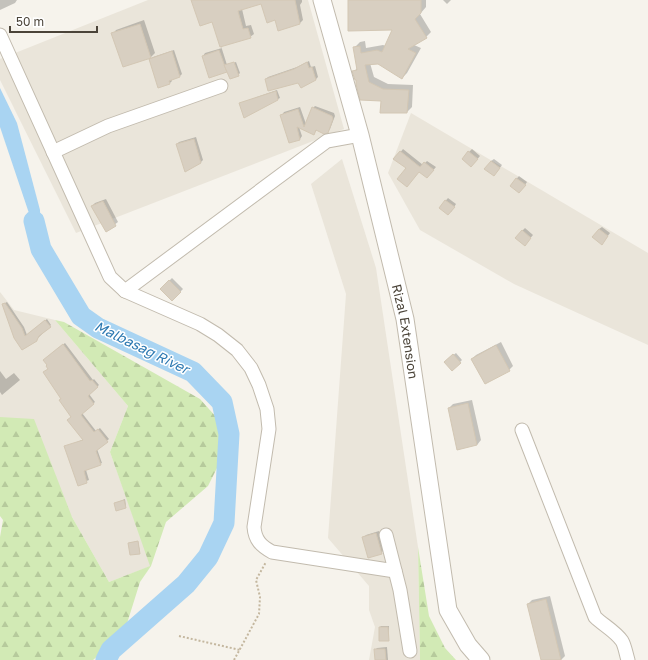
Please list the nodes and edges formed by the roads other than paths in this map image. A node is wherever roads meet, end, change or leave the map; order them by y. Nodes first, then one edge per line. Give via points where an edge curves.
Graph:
1 (322, 0) edge
2 (0, 35) edge
3 (222, 86) dead end
4 (360, 135) junction
5 (53, 152) junction
6 (125, 291) junction
7 (522, 430) dead end
8 (386, 535) dead end
9 (395, 571) junction
10 (410, 650) dead end
11 (481, 660) edge
12 (628, 660) edge

1 - 4 street, Rizal Extension
2 - 5 street
3 - 5 street via 108,126
4 - 6 street via 327,141
4 - 11 street, Rizal Extension via 405,318 448,610 468,645
5 - 6 street via 110,277
6 - 9 street via 200,324 237,350 251,368 267,409 269,429 254,527 254,536 262,546 272,552
7 - 12 street via 595,617 622,641
8 - 9 street
9 - 10 street

